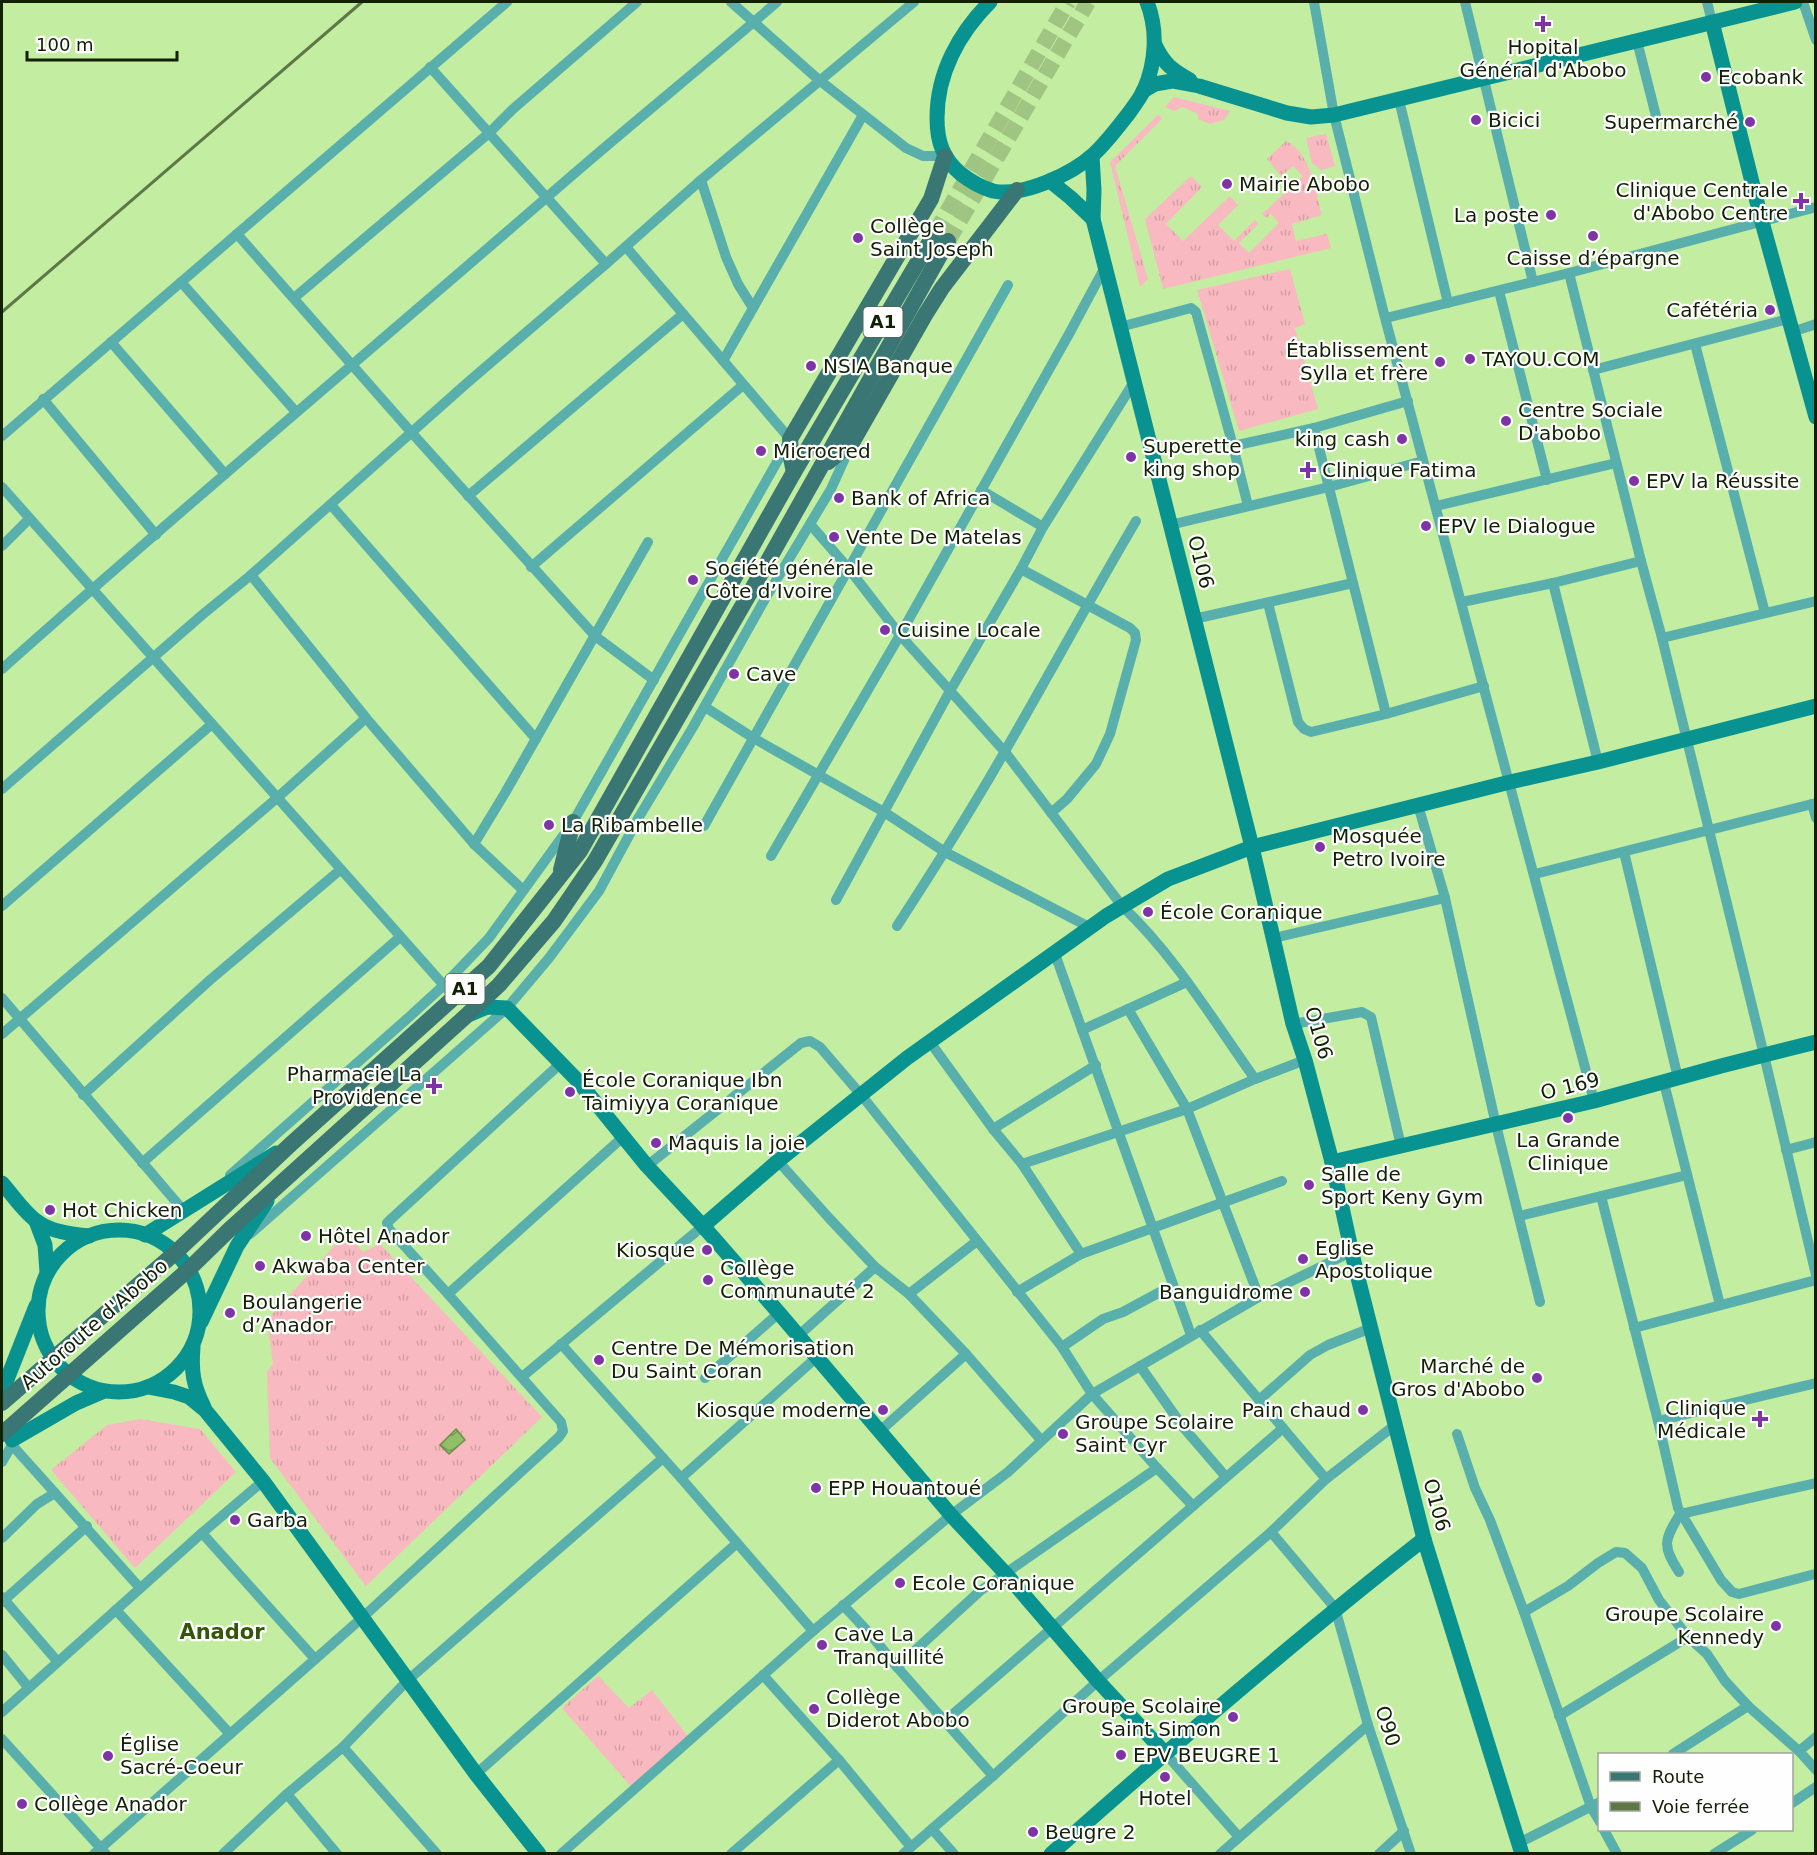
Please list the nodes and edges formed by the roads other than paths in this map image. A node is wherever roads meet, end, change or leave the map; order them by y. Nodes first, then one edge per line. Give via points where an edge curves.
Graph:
1 (507, 2) edge
2 (637, 2) edge
3 (731, 2) edge
4 (777, 2) edge
5 (914, 2) edge
6 (1148, 2) edge
7 (1314, 2) edge
8 (1465, 2) edge
9 (1707, 2) edge
10 (1795, 2) edge
11 (1803, 2) edge
12 (983, 5) edge
13 (755, 21) junction
14 (1712, 22) junction
15 (1637, 40) junction
16 (1815, 40) edge
17 (1155, 45) junction
18 (430, 67) junction
19 (1483, 78) junction
20 (819, 80) junction
21 (1199, 86) junction
22 (1143, 92) junction
23 (1399, 100) junction
24 (863, 115) junction
25 (1334, 115) junction
26 (1656, 116) dead end
27 (488, 134) junction
28 (945, 156) junction
29 (1092, 156) junction
30 (700, 180) junction
31 (1050, 181) junction
32 (1017, 190) junction
33 (546, 197) junction
34 (1815, 207) edge
35 (1093, 219) junction
36 (1762, 222) junction
37 (237, 234) junction
38 (626, 247) junction
39 (606, 264) junction
40 (1105, 267) junction
41 (1569, 273) junction
42 (181, 282) junction
43 (1533, 282) junction
44 (1008, 285) dead end
45 (1499, 291) junction
46 (294, 298) junction
47 (1448, 303) junction
48 (753, 308) junction
49 (684, 314) junction
50 (1386, 318) junction
51 (1815, 324) edge
52 (1790, 325) junction
53 (1120, 327) junction
54 (111, 342) junction
55 (1695, 344) junction
56 (723, 361) junction
57 (353, 365) junction
58 (1593, 370) junction
59 (1134, 382) junction
60 (743, 385) junction
61 (1813, 397) edge
62 (43, 399) junction
63 (1407, 401) junction
64 (296, 412) junction
65 (1815, 417) edge
66 (1314, 428) junction
67 (411, 432) junction
68 (2, 436) edge
69 (790, 440) junction
70 (853, 441) junction
71 (1233, 446) junction
72 (1423, 461) junction
73 (1616, 463) junction
74 (821, 468) junction
75 (794, 472) junction
76 (225, 474) junction
77 (1547, 480) junction
78 (2, 487) edge
79 (1329, 487) junction
80 (981, 490) junction
81 (468, 496) junction
82 (331, 505) junction
83 (1248, 506) junction
84 (1436, 506) junction
85 (29, 519) junction
86 (1136, 521) dead end
87 (810, 524) junction
88 (1170, 525) junction
89 (1043, 527) junction
90 (156, 534) junction
91 (648, 542) dead end
92 (2, 546) edge
93 (1641, 561) junction
94 (531, 567) junction
95 (849, 569) junction
96 (1021, 569) junction
97 (251, 575) junction
98 (1353, 583) junction
99 (1553, 583) junction
100 (92, 588) junction
101 (1815, 601) edge
102 (1462, 602) junction
103 (1268, 603) junction
104 (1088, 604) junction
105 (1765, 613) junction
106 (1194, 620) junction
107 (900, 634) junction
108 (595, 636) junction
109 (1662, 638) junction
110 (154, 658) junction
111 (2, 669) edge
112 (654, 680) junction
113 (1484, 686) junction
114 (950, 691) junction
115 (1815, 706) edge
116 (705, 707) junction
117 (1386, 714) junction
118 (366, 718) junction
119 (212, 724) junction
120 (536, 739) junction
121 (755, 739) junction
122 (1687, 739) junction
123 (1005, 752) junction
124 (1598, 762) junction
125 (819, 775) junction
126 (1510, 782) junction
127 (2, 789) edge
128 (277, 798) junction
129 (1814, 804) edge
130 (1418, 805) junction
131 (884, 812) junction
132 (1051, 813) junction
133 (1815, 818) edge
134 (573, 822) junction
135 (704, 826) dead end
136 (1709, 830) junction
137 (474, 844) junction
138 (1252, 847) junction
139 (945, 852) junction
140 (1624, 852) junction
141 (771, 856) dead end
142 (340, 870) junction
143 (1535, 874) junction
144 (556, 882) junction
145 (524, 890) junction
146 (1444, 898) junction
147 (836, 900) dead end
148 (2, 906) edge
149 (1122, 906) junction
150 (897, 926) dead end
151 (1089, 927) junction
152 (400, 936) junction
153 (1274, 938) junction
154 (1055, 954) junction
155 (1187, 982) junction
156 (443, 986) junction
157 (456, 998) junction
158 (2, 999) edge
159 (507, 1008) junction
160 (1128, 1009) junction
161 (466, 1016) junction
162 (20, 1019) junction
163 (1293, 1024) junction
164 (1082, 1030) junction
165 (2, 1034) edge
166 (930, 1042) junction
167 (1815, 1042) edge
168 (1764, 1055) junction
169 (1305, 1060) junction
170 (561, 1063) junction
171 (1096, 1065) junction
172 (1255, 1079) junction
173 (1671, 1081) junction
174 (82, 1095) junction
175 (862, 1096) junction
176 (1594, 1101) junction
177 (1187, 1109) junction
178 (1496, 1125) junction
179 (993, 1129) junction
180 (1119, 1131) junction
181 (623, 1137) junction
182 (1815, 1142) edge
183 (291, 1144) junction
184 (1401, 1146) junction
185 (1786, 1150) junction
186 (778, 1161) junction
187 (1332, 1162) junction
188 (142, 1163) junction
189 (1022, 1164) junction
190 (647, 1166) junction
191 (1687, 1175) junction
192 (1282, 1181) dead end
193 (2, 1183) edge
194 (275, 1189) junction
195 (211, 1192) junction
196 (1601, 1196) junction
197 (1223, 1202) junction
198 (183, 1210) junction
199 (1519, 1216) junction
200 (36, 1221) junction
201 (703, 1226) junction
202 (1153, 1229) junction
203 (144, 1234) junction
204 (89, 1236) junction
205 (977, 1241) junction
206 (237, 1246) junction
207 (1353, 1251) junction
208 (175, 1253) junction
209 (1081, 1254) junction
210 (875, 1267) junction
211 (188, 1269) junction
212 (47, 1272) junction
213 (1815, 1275) edge
214 (1815, 1280) edge
215 (1173, 1285) junction
216 (1017, 1292) junction
217 (448, 1294) junction
218 (909, 1294) junction
219 (1259, 1297) junction
220 (39, 1300) junction
221 (1540, 1302) dead end
222 (1719, 1305) junction
223 (779, 1313) junction
224 (1371, 1328) junction
225 (1634, 1328) junction
226 (1196, 1333) junction
227 (798, 1336) junction
228 (196, 1337) junction
229 (561, 1344) junction
230 (1062, 1347) junction
231 (966, 1354) junction
232 (817, 1357) junction
233 (53, 1359) junction
234 (1140, 1366) junction
235 (68, 1374) junction
236 (522, 1377) junction
237 (705, 1378) dead end
238 (1815, 1383) edge
239 (148, 1387) junction
240 (104, 1391) junction
241 (2, 1392) edge
242 (1092, 1394) junction
243 (1259, 1400) junction
244 (2, 1403) edge
245 (205, 1410) junction
246 (1658, 1421) junction
247 (1395, 1425) junction
248 (1282, 1428) junction
249 (880, 1431) junction
250 (1457, 1434) dead end
251 (1041, 1440) junction
252 (7, 1441) edge
253 (663, 1458) junction
254 (2, 1462) edge
255 (1156, 1468) junction
256 (1226, 1477) junction
257 (681, 1478) junction
258 (1326, 1479) junction
259 (263, 1481) junction
260 (1815, 1482) edge
261 (55, 1492) junction
262 (1193, 1506) junction
263 (1680, 1514) junction
264 (951, 1515) junction
265 (87, 1526) junction
266 (1271, 1532) junction
267 (202, 1533) junction
268 (2, 1538) edge
269 (1424, 1539) junction
270 (736, 1544) junction
271 (1679, 1572) dead end
272 (1006, 1574) junction
273 (1815, 1574) edge
274 (140, 1588) junction
275 (2, 1600) edge
276 (843, 1605) junction
277 (1335, 1608) junction
278 (116, 1610) junction
279 (1524, 1612) junction
280 (363, 1617) junction
281 (1053, 1627) junction
282 (813, 1631) junction
283 (1688, 1637) junction
284 (2, 1655) edge
285 (315, 1659) junction
286 (57, 1661) junction
287 (897, 1667) junction
288 (763, 1675) junction
289 (408, 1680) junction
290 (1098, 1681) junction
291 (28, 1687) junction
292 (1748, 1706) junction
293 (2, 1712) edge
294 (1559, 1716) junction
295 (945, 1721) junction
296 (1368, 1725) junction
297 (230, 1734) junction
298 (1815, 1737) edge
299 (2, 1740) edge
300 (343, 1747) junction
301 (1799, 1751) junction
302 (1165, 1753) junction
303 (1676, 1753) edge
304 (839, 1760) junction
305 (1815, 1770) edge
306 (476, 1774) junction
307 (993, 1776) junction
308 (1815, 1787) edge
309 (287, 1794) junction
310 (1793, 1802) edge
311 (1595, 1805) edge
312 (932, 1829) junction
313 (1404, 1831) junction
314 (1605, 1831) edge
315 (1750, 1831) edge
316 (1239, 1837) junction
317 (1729, 1844) junction
318 (1520, 1848) edge
319 (907, 1850) edge
320 (230, 1851) edge
321 (100, 1852) edge
322 (433, 1852) edge
323 (337, 1854) edge
324 (539, 1854) edge
325 (561, 1854) edge
326 (731, 1854) edge
327 (954, 1854) edge
328 (1051, 1854) edge
329 (1220, 1854) edge
330 (1379, 1854) edge
331 (1411, 1854) edge
332 (1617, 1854) edge
333 (1714, 1854) edge
334 (1737, 1854) edge

1 - 18 street
2 - 27 street
3 - 13 street
4 - 13 street
5 - 20 street
6 - 17 street
7 - 25 street
8 - 19 street
9 - 14 street
10 - 14 street
11 - 16 street
12 - 28 street via 950,57 941,85 937,130
13 - 20 street
13 - 33 street
14 - 15 street
14 - 36 street
15 - 19 street
15 - 26 street
17 - 21 street via 1172,70
17 - 22 street
18 - 27 street
18 - 37 street
19 - 23 street
19 - 43 street
20 - 24 street
20 - 30 street
21 - 22 street via 1162,82
21 - 25 street via 1287,113
22 - 29 street
23 - 25 street
23 - 47 street
24 - 28 street via 914,153
24 - 48 street
25 - 50 street
27 - 33 street
27 - 46 street
28 - 32 street via 976,184 993,190
28 - 69 main road via 931,199
29 - 31 street
29 - 35 street, O106
30 - 38 street
30 - 48 street via 730,266
31 - 32 street
31 - 35 street
32 - 70 main road via 942,288
33 - 39 street
33 - 57 street
34 - 36 street
35 - 40 street, O106
36 - 41 street
36 - 52 street
37 - 42 street
37 - 46 street
38 - 39 street
38 - 49 street
39 - 67 street
40 - 53 street, O106
40 - 80 street
41 - 43 street
41 - 58 street
42 - 54 street
42 - 64 street
43 - 45 street
44 - 95 street
45 - 47 street
45 - 77 street
46 - 57 street
47 - 50 street
48 - 56 street
49 - 56 street
49 - 81 street
50 - 63 street
51 - 52 street
52 - 55 street
52 - 61 street
53 - 59 street, O106
53 - 71 street via 1194,309
54 - 62 street
54 - 76 street
55 - 58 street
55 - 105 street
56 - 60 street
57 - 64 street
57 - 67 street
58 - 73 street
59 - 88 street, O106
59 - 89 street
60 - 69 street
60 - 94 street
61 - 65 street
62 - 68 street
62 - 90 street
63 - 66 street
63 - 72 street
64 - 76 street
66 - 71 street
66 - 79 street
67 - 81 street
67 - 82 street
69 - 75 main road
69 - 112 street
70 - 74 main road
70 - 87 street
71 - 83 street
72 - 79 street
72 - 84 street
73 - 77 street
73 - 93 street
74 - 75 main road, A1 via 941,237
74 - 161 main road, A1 via 595,861 554,921 499,985
75 - 144 main road, A1 via 580,851
76 - 90 street
77 - 84 street
78 - 85 street
79 - 83 street
79 - 98 street
80 - 89 street
80 - 107 street
81 - 94 street
82 - 97 street
82 - 120 street
83 - 88 street
84 - 102 street
85 - 92 street
85 - 100 street
86 - 104 street
87 - 95 street
87 - 116 street
88 - 106 street, O106
89 - 96 street
90 - 100 street
91 - 108 street
93 - 99 street
93 - 109 street
94 - 108 street
95 - 107 street
95 - 121 street
96 - 104 street
96 - 114 street
97 - 110 street
97 - 118 street
98 - 103 street
98 - 117 street
99 - 102 street
99 - 124 street
100 - 110 street
100 - 111 street
101 - 105 street
102 - 113 street
103 - 106 street
103 - 117 street via 1298,722 1304,729 1311,732
104 - 123 street
104 - 132 street via 1130,628 1136,640 1110,734 1096,764
105 - 109 street
106 - 138 street, O106
107 - 114 street
107 - 125 street
108 - 112 street
108 - 120 street
109 - 122 street
110 - 119 street
110 - 127 street
112 - 134 street
113 - 117 street
113 - 126 street
114 - 123 street
114 - 131 street
115 - 122 street
116 - 121 street
116 - 159 street via 599,891
118 - 128 street
118 - 137 street
119 - 128 street
119 - 148 street
120 - 137 street
121 - 125 street
121 - 135 street
122 - 124 street
122 - 136 street
123 - 132 street
123 - 139 street
124 - 126 street
125 - 131 street
125 - 141 street
126 - 130 street
126 - 143 street
128 - 142 street
128 - 162 street
129 - 133 street
129 - 136 street
130 - 138 street
130 - 146 street
131 - 139 street
131 - 147 street
132 - 149 street
134 - 144 main road
134 - 145 street
136 - 140 street
136 - 168 street
137 - 145 street
138 - 149 street via 1168,879
138 - 153 street, O106
139 - 150 street
139 - 151 street
140 - 143 street
140 - 173 street
142 - 152 street
142 - 174 street
143 - 176 street
144 - 157 main road, A1 via 489,966
145 - 156 street via 489,938
146 - 153 street
146 - 178 street
149 - 151 street
149 - 155 street
151 - 154 street
152 - 156 street
152 - 188 street
153 - 163 street, O106
154 - 164 street
154 - 166 street
155 - 160 street
155 - 172 street
156 - 157 street
156 - 195 street
157 - 183 main road, A1
158 - 162 street
159 - 161 street via 487,1007
159 - 170 street
159 - 206 street
160 - 164 street
160 - 177 street
161 - 194 main road, A1
162 - 165 street
162 - 174 street
163 - 169 street, O106
163 - 184 street via 1362,1012 1371,1017
164 - 171 street
166 - 175 street
166 - 179 street
167 - 168 street, O 169
168 - 173 street, O 169
168 - 185 street
169 - 172 street
169 - 187 street, O106
170 - 181 street
170 - 217 street via 387,1223
171 - 179 street
171 - 180 street
172 - 177 street
173 - 176 street, O 169
173 - 191 street
174 - 188 street
175 - 186 street
175 - 190 street via 820,1047 810,1041 801,1043
175 - 205 street
176 - 178 street, O 169
177 - 180 street
177 - 197 street
178 - 184 street, O 169
178 - 199 street
179 - 189 street
180 - 189 street
180 - 202 street
181 - 190 street
181 - 217 street
182 - 185 street
183 - 195 street
183 - 208 main road, A1
184 - 187 street, O 169
185 - 213 street
186 - 201 street
186 - 210 street
187 - 207 street, O106
188 - 198 street
189 - 209 street
190 - 201 street
191 - 196 street
191 - 222 street
192 - 197 street
193 - 200 street
194 - 206 street
194 - 211 main road, A1
195 - 198 street
196 - 199 street
196 - 225 street
197 - 202 street
197 - 219 street
198 - 203 street
199 - 221 street
200 - 204 street
200 - 212 street via 45,1245
201 - 223 street
201 - 229 street
202 - 209 street
202 - 215 street
203 - 204 street via 107,1231
203 - 208 street
204 - 212 street via 65,1250
205 - 216 street
205 - 218 street
206 - 228 street
207 - 219 street
207 - 224 street, O106
208 - 211 street
208 - 233 main road, Autoroute d'Abobo
209 - 216 street
210 - 218 street
210 - 227 street
211 - 228 street via 199,1299
211 - 235 main road, Autoroute d'Abobo
212 - 220 street
214 - 222 street
215 - 226 street
215 - 230 street via 1103,1319
216 - 230 street
217 - 236 street
218 - 231 street
219 - 226 street
220 - 233 street via 38,1321
220 - 241 street
222 - 225 street
223 - 227 street
223 - 237 street
224 - 243 street via 1310,1355
224 - 247 street, O106
225 - 246 street
226 - 234 street
226 - 243 street
227 - 232 street
228 - 239 street via 175,1370
228 - 245 street via 193,1378
229 - 236 street
229 - 253 street
230 - 242 street
231 - 249 street
231 - 251 street
232 - 249 street
232 - 257 street
233 - 235 street
233 - 244 main road, Autoroute d'Abobo
234 - 242 street
234 - 256 street via 1183,1427
235 - 240 street
235 - 252 main road, Autoroute d'Abobo
236 - 280 street via 561,1422 560,1437
238 - 246 street
239 - 240 street
239 - 245 street via 189,1397
240 - 252 street
242 - 251 street
242 - 255 street
243 - 248 street
245 - 259 street
246 - 263 street
247 - 258 street
247 - 269 street, O106
248 - 256 street
248 - 258 street
249 - 264 street
250 - 279 street
251 - 264 street via 1008,1472
252 - 254 street
252 - 261 street
253 - 257 street
253 - 289 street
255 - 262 street
255 - 272 street
256 - 262 street
257 - 270 street
258 - 266 street
259 - 267 street
259 - 280 street
260 - 263 street
261 - 265 street
261 - 268 street
262 - 281 street
263 - 271 street via 1666,1548
263 - 273 street via 1732,1592 1739,1594
264 - 272 street
264 - 276 street
265 - 274 street
265 - 275 street
266 - 277 street
266 - 290 street
267 - 274 street
267 - 285 street
269 - 277 street
269 - 318 street, O106
270 - 282 street
270 - 306 street
272 - 281 street
272 - 287 street via 980,1591
274 - 278 street
275 - 286 street
276 - 282 street
276 - 287 street
277 - 296 street, O90
277 - 302 street
278 - 286 street
278 - 297 street
279 - 283 street via 1616,1552 1625,1553 1642,1568 1659,1600
279 - 294 street
280 - 285 street
280 - 289 street
281 - 290 street
281 - 295 street
282 - 288 street
283 - 292 street via 1707,1654
283 - 294 street
284 - 291 street
285 - 297 street
286 - 291 street
287 - 295 street
288 - 304 street
288 - 325 street
289 - 300 street
289 - 306 street
290 - 302 street
290 - 307 street
291 - 293 street
292 - 301 street
292 - 303 street
294 - 311 street
295 - 307 street
296 - 313 street, O90
296 - 316 street
297 - 321 street
298 - 301 street
299 - 321 street
300 - 309 street
300 - 322 street
301 - 305 street
302 - 316 street
302 - 328 street
304 - 319 street
304 - 326 street
306 - 324 street
307 - 312 street
308 - 310 street
309 - 320 street
309 - 323 street
311 - 318 street
312 - 319 street
312 - 327 street
313 - 330 street
313 - 331 street, O90
314 - 332 street
315 - 317 street
316 - 329 street
317 - 333 street
317 - 334 street

